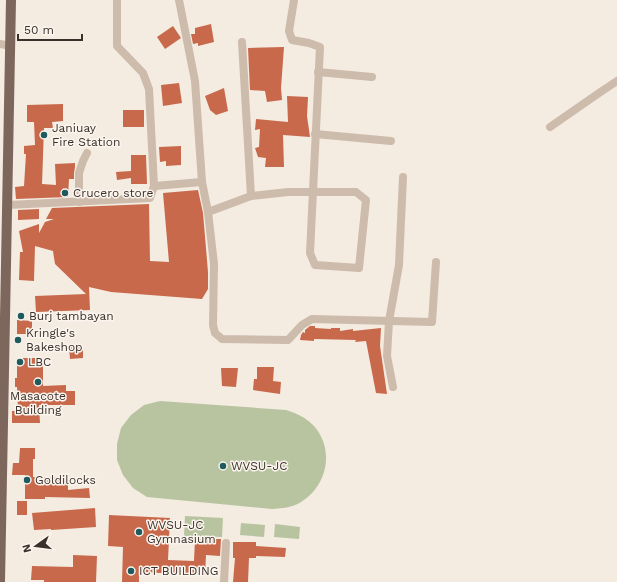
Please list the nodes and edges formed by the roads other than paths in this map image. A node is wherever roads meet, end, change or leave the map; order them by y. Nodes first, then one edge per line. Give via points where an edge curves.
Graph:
1 (11, 0) edge
2 (116, 0) edge
3 (179, 0) edge
4 (294, 0) edge
5 (242, 42) dead end
6 (0, 44) edge
7 (11, 46) junction
8 (318, 72) junction
9 (372, 78) dead end
10 (617, 81) edge
11 (550, 127) dead end
12 (315, 134) junction
13 (391, 141) dead end
14 (87, 153) dead end
15 (403, 177) dead end
16 (202, 182) junction
17 (154, 186) junction
18 (312, 192) junction
19 (251, 196) junction
20 (79, 202) junction
21 (8, 205) junction
22 (208, 212) junction
23 (436, 262) dead end
24 (3, 313) edge
25 (390, 321) junction
26 (393, 387) dead end
27 (2, 437) edge
28 (226, 543) dead end
29 (0, 582) edge
30 (224, 582) edge

1 - 7 main road
2 - 17 street via 116,46 143,73 149,89
3 - 16 street via 195,81
4 - 8 street via 289,30 292,40 320,47
5 - 19 street
6 - 7 street
7 - 21 main road
8 - 9 street
8 - 12 street
10 - 11 street
12 - 13 street
12 - 18 street
14 - 20 street via 79,173
15 - 25 street via 400,265
16 - 17 street
16 - 22 street
17 - 20 street via 150,198
18 - 18 street via 310,253 315,265 359,268 366,200 356,192
18 - 19 street
19 - 22 street
20 - 21 street
21 - 24 main road
22 - 25 street via 214,264 213,325 215,333 222,339 288,340 302,325 312,319
23 - 25 street via 432,322
24 - 27 main road
25 - 26 street via 387,356
27 - 29 main road
28 - 30 street

